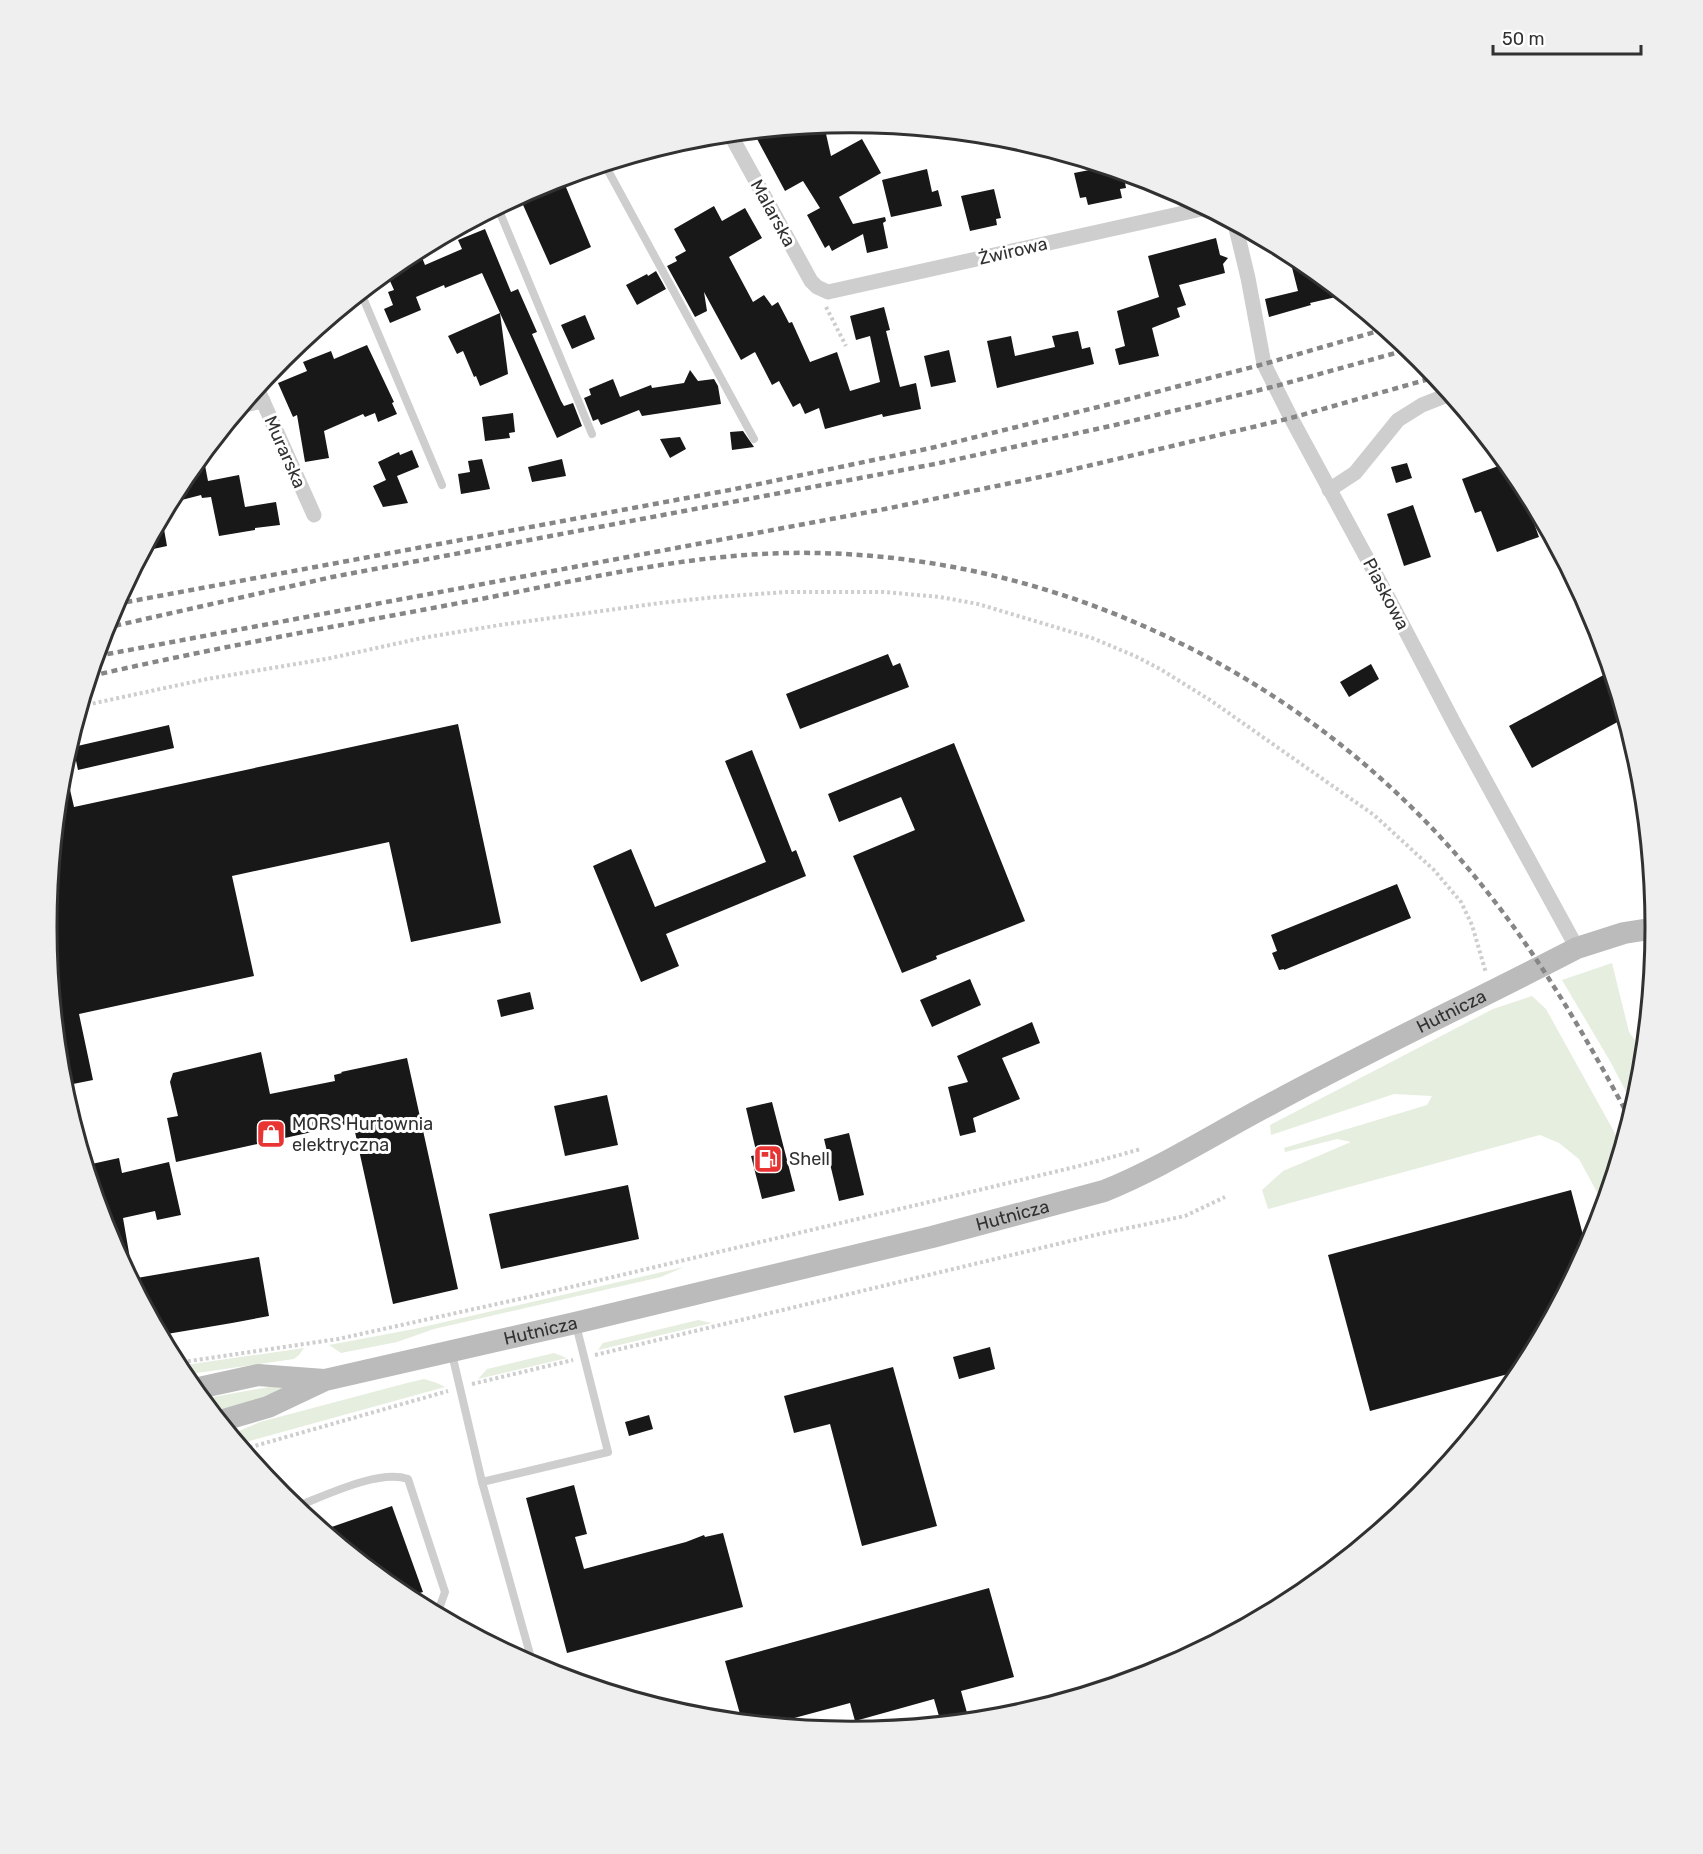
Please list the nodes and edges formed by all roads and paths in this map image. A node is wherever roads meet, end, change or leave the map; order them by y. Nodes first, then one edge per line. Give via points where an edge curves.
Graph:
1 (734, 141) edge
2 (608, 171) edge
3 (1195, 210) edge
4 (500, 214) edge
5 (1238, 233) edge
6 (818, 287) junction
7 (364, 300) edge
8 (846, 346) dead end
9 (261, 396) edge
10 (1443, 397) edge
11 (592, 434) dead end
12 (754, 439) dead end
13 (442, 485) dead end
14 (1329, 490) junction
15 (314, 515) dead end
16 (89, 704) edge
17 (1646, 930) edge
18 (1577, 948) junction
19 (1488, 993) junction
20 (1146, 1148) dead end
21 (1225, 1197) dead end
22 (575, 1323) junction
23 (452, 1352) junction
24 (585, 1358) junction
25 (187, 1361) edge
26 (325, 1380) junction
27 (204, 1387) edge
28 (461, 1387) junction
29 (227, 1419) edge
30 (251, 1447) edge
31 (482, 1482) junction
32 (306, 1503) edge
33 (440, 1606) edge
34 (529, 1653) edge

1 - 6 street, Malarska via 811,281
2 - 12 lane
3 - 6 street, Żwirowa via 834,292
4 - 11 lane
5 - 14 street, Piaskowa via 1264,364
6 - 8 path
7 - 13 lane
9 - 15 street, Murarska
10 - 14 street via 1398,420 1355,473
14 - 18 street, Piaskowa
16 - 19 path via 500,624 716,597 885,592 978,604 1092,638 1160,669 1374,815 1434,870 1461,902 1482,957
17 - 18 main road, Hutnicza
18 - 19 main road, Hutnicza
19 - 22 main road, Hutnicza via 1104,1191
20 - 25 path via 498,1304 338,1339
21 - 24 path via 1185,1216
22 - 23 main road, Hutnicza
22 - 24 lane
23 - 26 main road, Hutnicza
23 - 28 lane
24 - 28 path
24 - 31 lane via 608,1452
26 - 27 main road, Hutnicza via 258,1375
26 - 29 main road, Hutnicza via 268,1407
28 - 30 path
28 - 31 lane
31 - 34 lane
32 - 33 lane via 374,1478 397,1475 408,1479 445,1592

